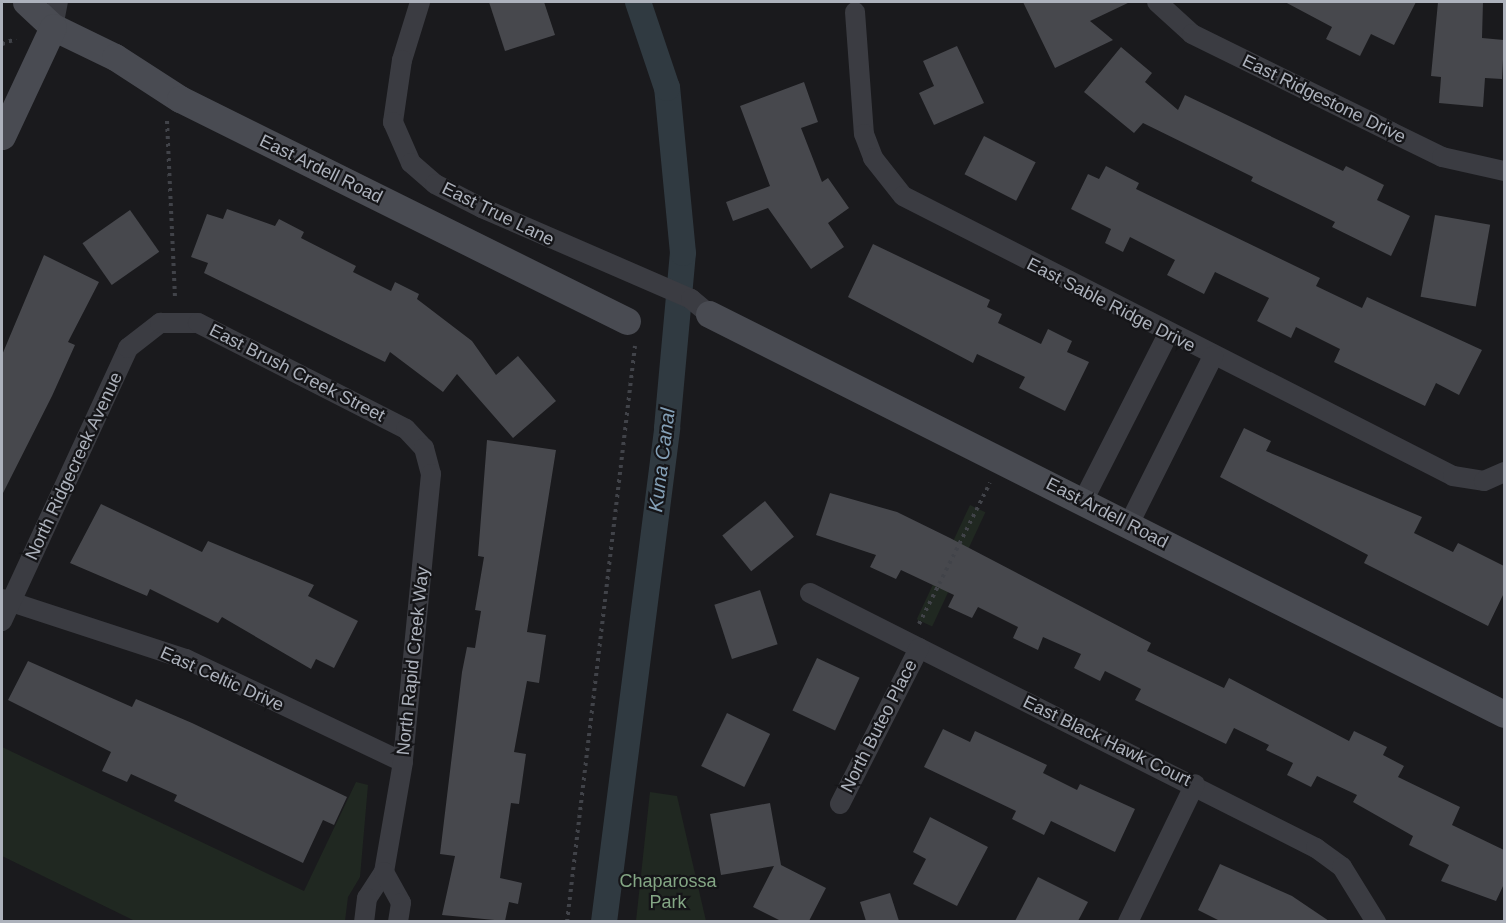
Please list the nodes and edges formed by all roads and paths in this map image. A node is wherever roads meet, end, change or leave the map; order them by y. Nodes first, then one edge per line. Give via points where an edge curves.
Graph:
1 (26, 2) edge
2 (420, 2) edge
3 (1157, 2) edge
4 (855, 12) dead end
5 (55, 14) edge
6 (16, 39) dead end
7 (2, 44) edge
8 (171, 112) dead end
9 (2, 136) edge
10 (1504, 171) edge
11 (175, 300) dead end
12 (700, 306) joint
13 (160, 323) joint
14 (631, 333) joint
15 (1168, 334) junction
16 (1213, 356) junction
17 (424, 448) joint
18 (1503, 473) edge
19 (990, 483) dead end
20 (1083, 501) junction
21 (1129, 524) junction
22 (810, 593) dead end
23 (7, 600) edge
24 (2, 621) edge
25 (917, 627) dead end
26 (919, 648) junction
27 (1504, 714) edge
28 (403, 762) junction
29 (1195, 784) junction
30 (840, 804) dead end
31 (384, 872) junction
32 (364, 921) edge
33 (398, 921) edge
34 (567, 921) edge
35 (1128, 921) edge
36 (1376, 921) edge

1 - 5 street, East Ardell Road
2 - 12 street, East True Lane via 402,60 393,122 411,163 435,184 482,208
3 - 10 street, East Ridgestone Drive via 1192,33 1442,157
4 - 15 street, East Sable Ridge Drive via 864,134 886,179 923,208
5 - 9 street
5 - 14 street, East Ardell Road via 180,99
6 - 7 path
8 - 11 path via 167,121
12 - 20 street, East Ardell Road
13 - 17 street, East Brush Creek Street via 198,323 406,429
13 - 23 street, North Ridgecreek Avenue via 128,348
14 - 34 path
15 - 16 street, East Sable Ridge Drive
15 - 20 street
16 - 18 street, East Sable Ridge Drive via 1453,476 1484,481
16 - 21 street
17 - 28 street, North Rapid Creek Way via 431,474
19 - 25 path
20 - 21 street, East Ardell Road
21 - 27 street, East Ardell Road
22 - 26 street, East Black Hawk Court
23 - 24 street, North Ridgecreek Avenue
23 - 28 street, East Celtic Drive via 186,659
26 - 29 street, East Black Hawk Court
26 - 30 street, North Buteo Place
28 - 31 street, North Rapid Creek Way
29 - 35 street
29 - 36 street, East Black Hawk Court via 1342,867
31 - 32 street, North Rapid Creek Way via 367,898
31 - 33 street via 401,903

